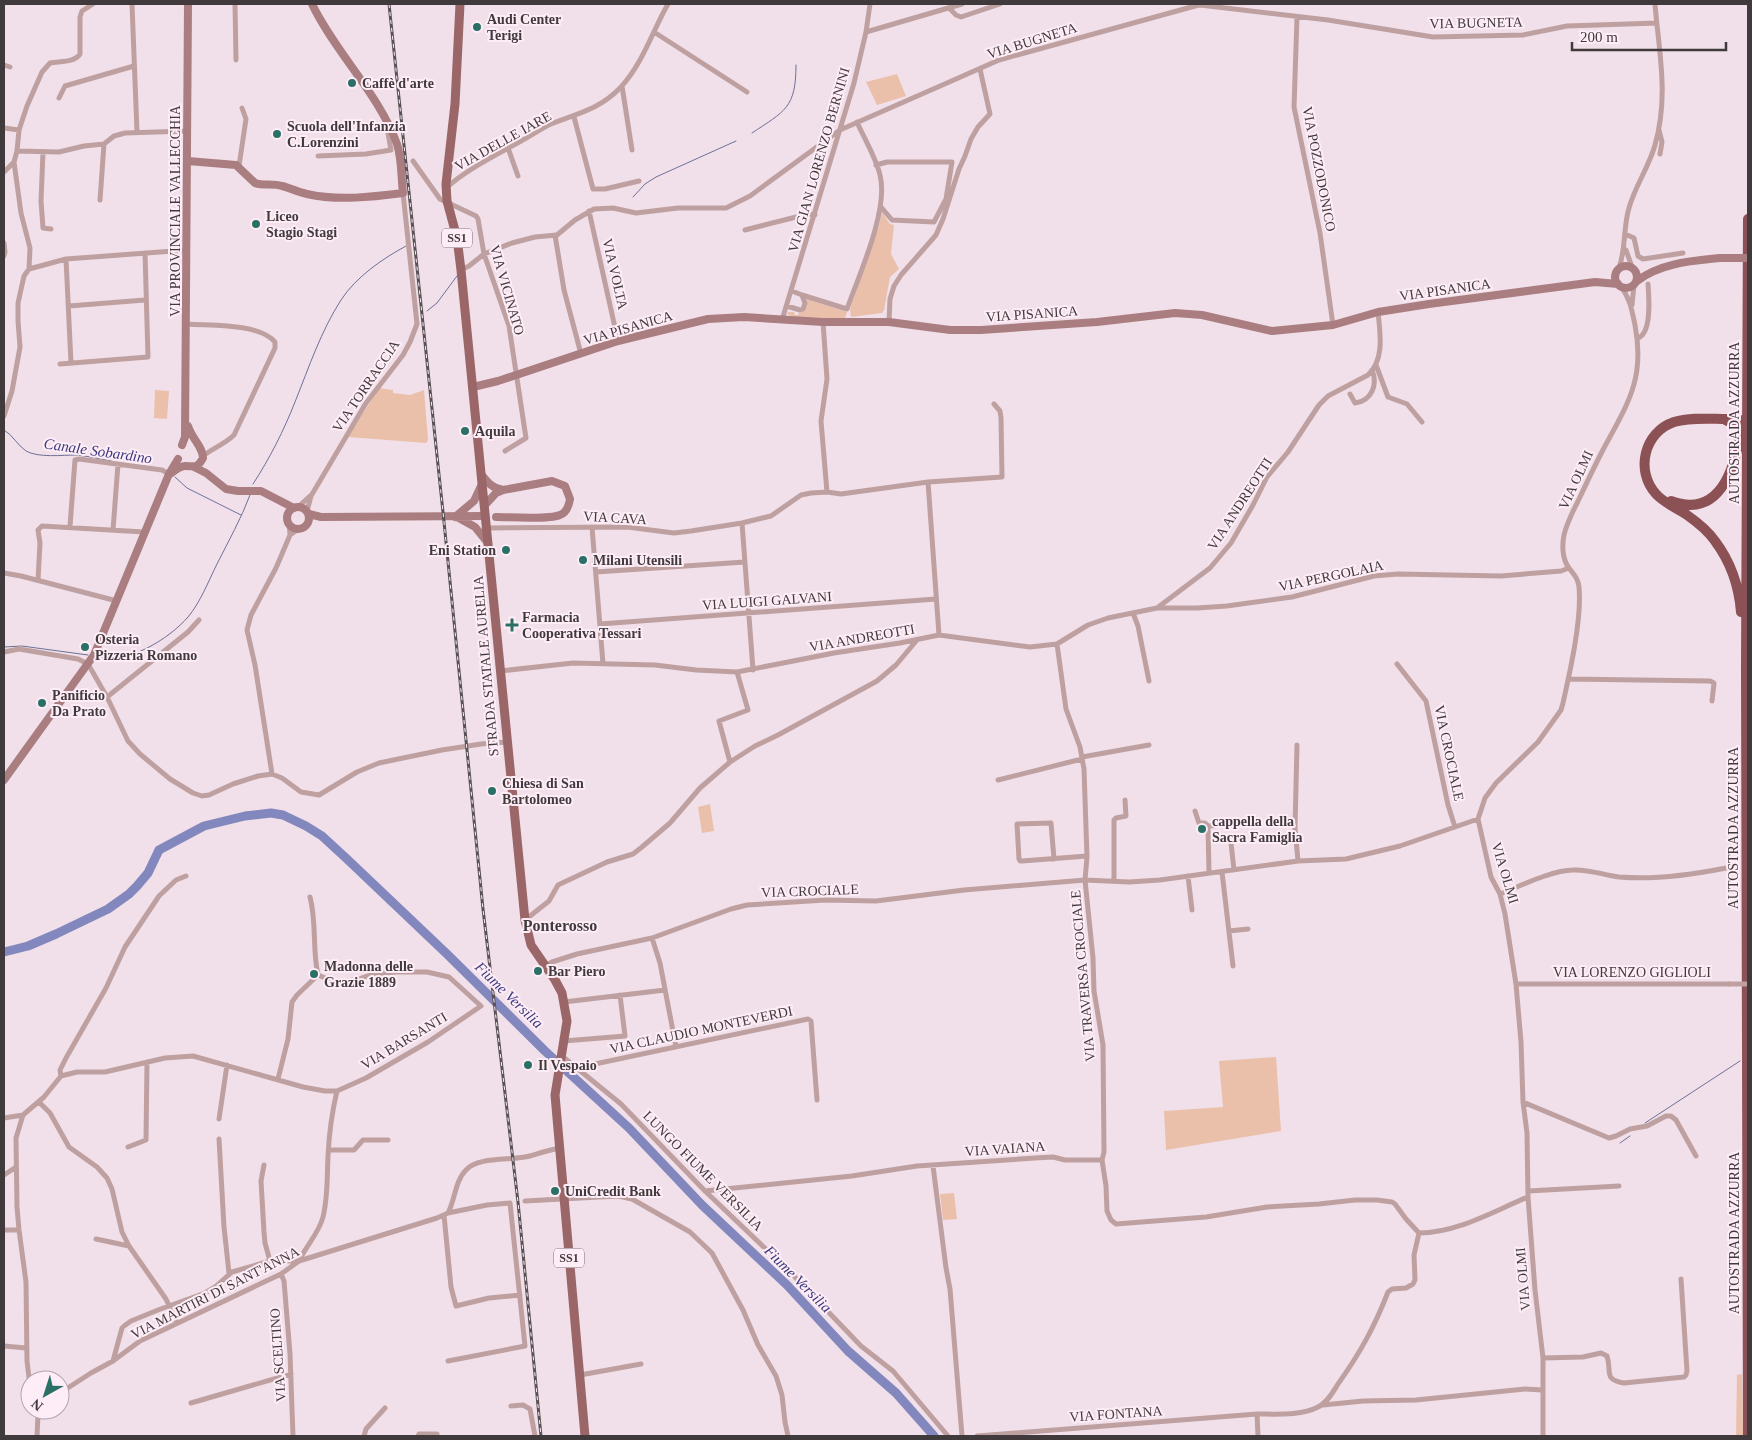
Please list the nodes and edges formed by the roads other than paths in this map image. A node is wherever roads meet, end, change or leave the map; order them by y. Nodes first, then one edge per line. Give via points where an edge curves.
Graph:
1 (93, 4) edge
2 (132, 4) edge
3 (188, 4) edge
4 (235, 4) edge
5 (312, 4) edge
6 (460, 4) edge
7 (668, 4) edge
8 (870, 4) edge
9 (962, 4) edge
10 (1000, 4) edge
11 (1200, 4) edge
12 (1656, 4) edge
13 (316, 8) edge
14 (949, 8) junction
15 (1297, 16) junction
16 (1657, 23) junction
17 (654, 32) junction
18 (866, 32) junction
19 (236, 60) dead end
20 (4, 65) edge
21 (134, 66) junction
22 (10, 67) dead end
23 (980, 69) junction
24 (622, 86) junction
25 (747, 92) dead end
26 (59, 98) dead end
27 (242, 108) dead end
28 (574, 117) junction
29 (857, 122) junction
30 (4, 128) edge
31 (1659, 128) junction
32 (20, 130) junction
33 (840, 130) junction
34 (391, 131) junction
35 (137, 132) junction
36 (188, 132) junction
37 (104, 144) junction
38 (508, 148) junction
39 (632, 150) dead end
40 (17, 151) junction
41 (43, 152) junction
42 (1660, 154) dead end
43 (318, 156) dead end
44 (188, 161) junction
45 (413, 161) dead end
46 (13, 164) junction
47 (876, 164) junction
48 (4, 166) edge
49 (239, 166) junction
50 (4, 172) edge
51 (518, 176) dead end
52 (638, 181) dead end
53 (446, 189) junction
54 (403, 193) junction
55 (100, 200) dead end
56 (447, 201) junction
57 (881, 207) junction
58 (589, 211) junction
59 (815, 215) junction
60 (1748, 220) edge
61 (51, 229) dead end
62 (745, 230) dead end
63 (1625, 234) junction
64 (555, 235) junction
65 (4, 243) edge
66 (1625, 244) junction
67 (187, 250) junction
68 (144, 253) junction
69 (1682, 253) dead end
70 (484, 254) junction
71 (4, 256) edge
72 (1748, 258) edge
73 (66, 259) junction
74 (29, 269) junction
75 (1634, 269) junction
76 (461, 270) junction
77 (1618, 270) junction
78 (1655, 270) junction
79 (1596, 282) junction
80 (1636, 283) junction
81 (1648, 284) dead end
82 (1619, 285) junction
83 (792, 291) junction
84 (802, 295) junction
85 (146, 300) junction
86 (69, 306) junction
87 (787, 306) junction
88 (1632, 308) junction
89 (1378, 312) junction
90 (782, 320) junction
91 (823, 322) junction
92 (888, 322) junction
93 (187, 324) junction
94 (1333, 325) junction
95 (1638, 338) junction
96 (618, 341) junction
97 (581, 354) junction
98 (71, 363) junction
99 (60, 364) dead end
100 (1374, 368) junction
101 (516, 375) junction
102 (473, 387) junction
103 (1748, 390) edge
104 (1350, 394) dead end
105 (994, 404) dead end
106 (4, 416) edge
107 (185, 417) junction
108 (1727, 420) junction
109 (1748, 420) edge
110 (1422, 422) dead end
111 (182, 445) junction
112 (198, 445) junction
113 (213, 448) junction
114 (505, 452) dead end
115 (202, 458) junction
116 (178, 459) junction
117 (118, 464) junction
118 (185, 466) junction
119 (194, 467) junction
120 (206, 473) junction
121 (169, 474) junction
122 (481, 474) junction
123 (928, 482) junction
124 (482, 484) junction
125 (503, 490) junction
126 (827, 492) junction
127 (311, 496) junction
128 (279, 500) junction
129 (485, 505) junction
130 (296, 507) junction
131 (308, 513) junction
132 (321, 516) junction
133 (455, 516) junction
134 (484, 516) dead end
135 (496, 517) dead end
136 (288, 518) junction
137 (742, 524) junction
138 (70, 526) junction
139 (304, 526) junction
140 (592, 527) junction
141 (487, 528) junction
142 (113, 530) junction
143 (144, 532) junction
144 (290, 535) junction
145 (488, 543) junction
146 (745, 562) junction
147 (1568, 568) junction
148 (596, 572) junction
149 (4, 573) edge
150 (38, 580) junction
151 (936, 599) junction
152 (117, 600) junction
153 (1158, 608) junction
154 (749, 613) junction
155 (1133, 613) junction
156 (199, 620) dead end
157 (600, 624) junction
158 (939, 635) junction
159 (917, 639) junction
160 (1057, 644) junction
161 (4, 652) edge
162 (88, 664) junction
163 (603, 664) junction
164 (1397, 664) dead end
165 (1746, 668) junction
166 (753, 670) junction
167 (500, 671) junction
168 (737, 672) junction
169 (1568, 679) junction
170 (1149, 681) dead end
171 (107, 697) junction
172 (1712, 701) dead end
173 (507, 742) junction
174 (1150, 745) dead end
175 (1298, 745) dead end
176 (1082, 758) junction
177 (730, 762) junction
178 (272, 774) junction
179 (4, 780) edge
180 (998, 780) dead end
181 (1125, 800) dead end
182 (1195, 811) dead end
183 (1478, 819) junction
184 (1224, 825) dead end
185 (1208, 826) junction
186 (1455, 827) junction
187 (1231, 843) dead end
188 (1087, 856) junction
189 (1054, 859) junction
190 (1298, 861) junction
191 (1726, 868) dead end
192 (1234, 870) junction
193 (1222, 872) junction
194 (1209, 873) junction
195 (186, 876) dead end
196 (1188, 876) junction
197 (1085, 880) junction
198 (1114, 880) junction
199 (1500, 894) junction
200 (310, 897) dead end
201 (1192, 910) dead end
202 (524, 920) junction
203 (1248, 929) dead end
204 (1229, 931) junction
205 (652, 938) junction
206 (545, 966) junction
207 (1233, 966) dead end
208 (318, 976) junction
209 (1516, 984) junction
210 (1748, 984) edge
211 (665, 990) junction
212 (620, 995) junction
213 (564, 1002) junction
214 (564, 1041) junction
215 (676, 1047) junction
216 (561, 1057) junction
217 (146, 1062) junction
218 (227, 1065) junction
219 (576, 1068) junction
220 (60, 1076) junction
221 (278, 1079) junction
222 (337, 1091) junction
223 (816, 1100) dead end
224 (39, 1102) junction
225 (1523, 1102) junction
226 (23, 1114) junction
227 (4, 1118) edge
228 (219, 1119) dead end
229 (219, 1139) dead end
230 (388, 1140) dead end
231 (128, 1147) dead end
232 (560, 1148) junction
233 (328, 1150) junction
234 (1696, 1156) dead end
235 (1102, 1160) junction
236 (264, 1165) dead end
237 (933, 1166) junction
238 (16, 1167) junction
239 (4, 1174) edge
240 (1619, 1186) dead end
241 (705, 1191) junction
242 (1528, 1194) junction
243 (564, 1199) junction
244 (525, 1201) dead end
245 (446, 1214) junction
246 (4, 1230) edge
247 (19, 1230) junction
248 (1419, 1233) junction
249 (96, 1239) dead end
250 (129, 1246) junction
251 (299, 1261) junction
252 (270, 1262) junction
253 (229, 1273) junction
254 (281, 1274) junction
255 (1680, 1279) dead end
256 (520, 1295) junction
257 (169, 1306) junction
258 (177, 1323) junction
259 (4, 1346) edge
260 (26, 1348) junction
261 (1543, 1358) junction
262 (113, 1361) junction
263 (448, 1361) dead end
264 (641, 1364) dead end
265 (27, 1370) edge
266 (291, 1374) junction
267 (580, 1374) junction
268 (70, 1386) edge
269 (1542, 1390) junction
270 (191, 1403) dead end
271 (1323, 1405) junction
272 (510, 1406) dead end
273 (386, 1408) dead end
274 (1257, 1414) junction
275 (38, 1420) edge
276 (437, 1434) dead end
277 (36, 1435) edge
278 (30, 1436) edge
279 (293, 1436) edge
280 (364, 1436) edge
281 (418, 1436) edge
282 (535, 1436) edge
283 (586, 1436) edge
284 (788, 1436) edge
285 (948, 1436) edge
286 (962, 1436) edge
287 (977, 1436) edge
288 (1258, 1436) edge
289 (1544, 1436) edge
290 (1748, 1436) edge

1 - 32 street via 82,11 80,17 80,54 75,60 50,63 45,68 33,89
2 - 21 street
3 - 36 street, VIA PROVINCIALE VALLECCHIA
4 - 19 street
5 - 13 street
6 - 53 main road, STRADA STATALE AURELIA / SS1 via 455,104
7 - 17 street, VIA DELLE IARE
8 - 18 street, VIA GIAN LORENZO BERNINI
9 - 14 street
10 - 14 street via 961,17
11 - 15 street, VIA BUGNETA
11 - 23 street, VIA BUGNETA via 999,60
12 - 16 street
13 - 34 street
14 - 18 street
15 - 16 street, VIA BUGNETA via 1453,38 1523,35 1567,26
15 - 94 street, VIA POZZODONICO via 1294,107 1320,233
16 - 31 street via 1663,73
17 - 24 street, VIA DELLE IARE via 641,60
17 - 25 street
18 - 33 street, VIA GIAN LORENZO BERNINI
20 - 22 street
21 - 26 street via 65,86
21 - 35 street
23 - 29 street, VIA BUGNETA
23 - 92 street via 990,114 971,138 936,236 894,286
24 - 28 street, VIA DELLE IARE via 592,110
24 - 39 street
27 - 49 street via 246,119
28 - 38 street, VIA DELLE IARE via 551,124
28 - 52 street, VIA DELLE IARE via 592,188 604,189
29 - 33 street, VIA BUGNETA
29 - 47 street
30 - 32 street
31 - 42 street
31 - 63 street via 1653,153 1629,206
32 - 40 street
33 - 58 street, VIA BUGNETA via 750,196 726,208 678,208 636,213 603,208
33 - 59 street, VIA GIAN LORENZO BERNINI
34 - 43 street via 388,133 391,150
34 - 54 street via 398,146
35 - 36 street
35 - 37 street via 114,136
36 - 44 street, VIA PROVINCIALE VALLECCHIA
37 - 41 street
37 - 55 street
38 - 51 street
38 - 53 street, VIA DELLE IARE via 455,180
40 - 41 street
40 - 46 street
41 - 61 street via 41,216 43,228
44 - 49 street
44 - 67 street, VIA PROVINCIALE VALLECCHIA
45 - 56 street via 434,192
46 - 48 street
46 - 50 street
46 - 74 street via 20,213 30,248
47 - 57 street via 880,176
47 - 57 street via 952,162 946,199 934,222 892,220
49 - 54 street via 255,183 280,185 322,197
53 - 56 main road, STRADA STATALE AURELIA / SS1
54 - 127 street, VIA TORRACCIA via 417,324 403,354 366,402
56 - 70 street, VIA VICINATO via 476,216
56 - 76 main road, STRADA STATALE AURELIA / SS1 via 458,238
57 - 84 street via 847,309
58 - 64 street
58 - 96 street, VIA VOLTA
59 - 62 street
59 - 83 street, VIA GIAN LORENZO BERNINI
60 - 103 highway, AUTOSTRADA AZZURRA
63 - 66 street
63 - 69 street via 1634,238 1638,256 1643,259
64 - 70 street via 523,239
64 - 97 street via 564,290
65 - 71 street
66 - 75 street
66 - 77 street
67 - 68 street
67 - 93 street, VIA PROVINCIALE VALLECCHIA
68 - 73 street
68 - 85 street
70 - 76 street
70 - 101 street, VIA VICINATO via 509,326
72 - 78 street, VIA PISANICA, bridge via 1684,262
73 - 74 street
73 - 86 street
74 - 106 street via 24,276 18,303 20,347
75 - 77 street, VIA PISANICA via 1627,266
75 - 78 street, VIA PISANICA
75 - 80 street via 1638,275
76 - 102 main road, STRADA STATALE AURELIA / SS1
77 - 79 street, VIA PISANICA
77 - 82 street via 1615,278
78 - 80 street, VIA PISANICA
79 - 82 street, VIA PISANICA
79 - 89 street, VIA PISANICA
80 - 82 street, VIA PISANICA via 1628,288
80 - 88 street, VIA OLMI
81 - 95 street via 1649,311 1645,333
82 - 88 street, VIA OLMI
83 - 84 street
83 - 87 street, VIA GIAN LORENZO BERNINI
84 - 87 street via 805,301 803,309
85 - 86 street
85 - 98 street via 148,357
86 - 98 street
87 - 90 street, VIA GIAN LORENZO BERNINI
88 - 95 street, VIA OLMI
89 - 94 street, VIA PISANICA
89 - 100 street via 1380,338
90 - 91 street, VIA PISANICA
90 - 96 street, VIA PISANICA via 708,319
91 - 92 street, VIA PISANICA
91 - 126 street via 827,379 821,422
92 - 94 street, VIA PISANICA via 950,330 981,330 1175,313 1202,315 1272,332
93 - 107 street, VIA PROVINCIALE VALLECCHIA
93 - 113 street via 253,329 275,342 234,435
95 - 147 street, VIA OLMI via 1638,372 1632,394 1566,529 1563,551
96 - 97 street, VIA PISANICA
97 - 101 street, VIA PISANICA
98 - 99 street
100 - 104 street via 1375,387 1371,394 1358,403
100 - 110 street via 1388,397 1407,404
100 - 153 street, VIA ANDREOTTI via 1368,375 1319,404 1288,452 1267,477 1220,558
101 - 102 street, VIA PISANICA
101 - 114 street, VIA VICINATO via 526,438
102 - 122 main road, STRADA STATALE AURELIA / SS1
103 - 108 highway via 1738,453 1721,488 1711,498 1694,504 1678,503 1662,496 1651,482 1647,465 1649,448 1658,436 1669,427 1684,423
103 - 165 highway, AUTOSTRADA AZZURRA
105 - 123 street, VIA CAVA via 1001,418 1002,477
107 - 111 street, VIA PROVINCIALE VALLECCHIA
107 - 112 street, VIA PROVINCIALE VALLECCHIA via 190,434
108 - 109 highway, bridge
108 - 165 highway via 1684,420 1664,427 1649,444 1644,467 1647,480 1656,494 1699,524 1715,540 1728,563 1741,608
111 - 112 street via 189,442
111 - 116 street, VIA PROVINCIALE VALLECCHIA
112 - 113 street
112 - 115 street, VIA PROVINCIALE VALLECCHIA
113 - 115 street
115 - 119 street
115 - 120 street, VIA PROVINCIALE VALLECCHIA
116 - 118 street
116 - 121 street, VIA PROVINCIALE VALLECCHIA
117 - 121 street via 162,470
117 - 138 street via 75,460
117 - 142 street
118 - 119 street
118 - 121 street
119 - 120 street
120 - 128 street via 226,489 266,492
121 - 143 street, VIA PROVINCIALE VALLECCHIA
122 - 124 main road, STRADA STATALE AURELIA / SS1
122 - 125 street via 489,485
123 - 126 street, VIA CAVA via 841,494
123 - 151 street
124 - 129 main road, STRADA STATALE AURELIA / SS1
124 - 133 street via 474,500
125 - 129 street
125 - 135 street via 552,481 565,486 570,499 568,508 561,515
126 - 137 street, VIA CAVA via 801,495 771,516
127 - 130 street, VIA TORRACCIA
127 - 131 street, VIA TORRACCIA
128 - 130 street
128 - 136 street
129 - 141 main road, STRADA STATALE AURELIA / SS1
130 - 131 street
130 - 136 street
131 - 132 street
131 - 139 street
132 - 133 street
132 - 139 street
133 - 134 street
133 - 145 street via 476,527
136 - 139 street via 293,527
136 - 144 street
137 - 140 street, VIA CAVA via 674,533 627,527
137 - 146 street
138 - 142 street
138 - 150 street via 39,528
139 - 144 street
140 - 141 street, VIA CAVA
140 - 148 street
141 - 145 main road, STRADA STATALE AURELIA / SS1
142 - 143 street
143 - 152 street, VIA PROVINCIALE VALLECCHIA
144 - 178 street via 251,615 248,630
145 - 167 main road, STRADA STATALE AURELIA / SS1
146 - 148 street
146 - 154 street
147 - 153 street, VIA PERGOLAIA via 1501,576 1374,576 1292,597 1197,608
147 - 169 street, VIA OLMI via 1575,574 1580,589
148 - 157 street
149 - 150 street
150 - 152 street
151 - 154 street, VIA LUIGI GALVANI
151 - 158 street
152 - 162 street, VIA PROVINCIALE VALLECCHIA
153 - 155 street, VIA ANDREOTTI
154 - 157 street, VIA LUIGI GALVANI
154 - 166 street
155 - 160 street, VIA ANDREOTTI via 1088,625
155 - 170 street
156 - 171 street
157 - 163 street
158 - 159 street, VIA ANDREOTTI
158 - 160 street, VIA ANDREOTTI via 1030,647
159 - 166 street, VIA ANDREOTTI
159 - 177 street via 877,681
160 - 176 street via 1066,709
161 - 162 street via 19,649 78,659
162 - 171 street
162 - 179 street, VIA PROVINCIALE VALLECCHIA
163 - 167 street, VIA ANDREOTTI via 573,663
163 - 168 street, VIA ANDREOTTI
164 - 186 street, VIA CROCIALE via 1426,701
165 - 290 highway, AUTOSTRADA AZZURRA
166 - 168 street, VIA ANDREOTTI
167 - 173 main road, STRADA STATALE AURELIA / SS1
168 - 177 street via 748,710 719,721
169 - 172 street via 1710,680 1714,683
169 - 183 street, VIA OLMI via 1560,710 1552,724 1496,783 1485,798
171 - 178 street via 128,741 170,779 193,793 209,795 233,784
173 - 178 street via 442,750 379,763 319,795 301,792
173 - 202 main road, STRADA STATALE AURELIA / SS1
174 - 176 street
175 - 190 street via 1295,828
176 - 180 street
176 - 188 street
177 - 202 street via 700,788 670,823 633,854 558,885 549,902
181 - 198 street via 1126,816 1114,820
182 - 185 street via 1198,822
183 - 186 street, VIA CROCIALE
183 - 199 street, VIA OLMI via 1491,877
184 - 185 street
185 - 194 street
186 - 190 street, VIA CROCIALE via 1375,853
187 - 192 street
188 - 189 street
188 - 197 street
189 - 189 street via 1020,860 1017,825 1050,823
190 - 192 street, VIA CROCIALE
191 - 199 street via 1661,877 1617,877 1572,870 1556,872
192 - 193 street, VIA CROCIALE
193 - 194 street, VIA CROCIALE
193 - 204 street
194 - 196 street, VIA CROCIALE
195 - 220 street via 176,880 159,896 125,947 66,1058
196 - 198 street, VIA CROCIALE via 1129,882
196 - 201 street
197 - 198 street, VIA CROCIALE
197 - 205 street, VIA CROCIALE via 876,901 826,900 747,905
197 - 235 street, VIA TRAVERSA CROCIALE via 1094,991 1103,1045
199 - 209 street, VIA OLMI
200 - 208 street
202 - 206 main road, STRADA STATALE AURELIA / SS1 via 531,945
203 - 204 street
204 - 207 street
205 - 206 street, VIA CROCIALE via 578,954
205 - 211 street
206 - 213 main road, STRADA STATALE AURELIA / SS1 via 556,980
208 - 221 street via 292,1002 288,1039
208 - 222 street, VIA BARSANTI via 341,981 373,974 427,972 449,977 481,1006 428,1042
209 - 210 street, VIA LORENZO GIGLIOLI, bridge
209 - 225 street, VIA OLMI
211 - 212 street
211 - 215 street
212 - 213 street
212 - 214 street via 625,1036
213 - 214 main road, STRADA STATALE AURELIA / SS1 via 567,1021
214 - 216 main road, STRADA STATALE AURELIA / SS1
215 - 219 street, VIA CLAUDIO MONTEVERDI
215 - 223 street, VIA CLAUDIO MONTEVERDI via 808,1019 811,1021
216 - 219 street, LUNGO FIUME VERSILIA
216 - 232 main road, STRADA STATALE AURELIA / SS1 via 555,1095
217 - 218 street via 193,1056
217 - 220 street via 106,1072 77,1072
217 - 231 street via 146,1140
218 - 221 street
218 - 228 street
219 - 241 street, LUNGO FIUME VERSILIA via 621,1104
220 - 224 street
221 - 222 street
222 - 233 street
224 - 226 street
224 - 250 street via 50,1113 69,1147 107,1178 119,1224
225 - 234 street via 1608,1138 1671,1116
225 - 242 street, VIA OLMI
226 - 227 street
226 - 238 street via 16,1138
229 - 253 street
230 - 233 street via 363,1140 354,1150
232 - 243 main road, STRADA STATALE AURELIA / SS1
232 - 245 street via 470,1166 461,1176
233 - 251 street via 322,1219
235 - 237 street, VIA VAIANA via 1053,1157
235 - 248 street via 1108,1211 1110,1220 1116,1224 1206,1217 1267,1207 1377,1200 1395,1204
236 - 252 street via 261,1181 264,1232
237 - 241 street, VIA VAIANA
237 - 286 street via 950,1289
238 - 239 street
238 - 247 street
240 - 242 street
241 - 285 street, LUNGO FIUME VERSILIA via 861,1346 893,1371
242 - 248 street via 1458,1226
242 - 261 street, VIA OLMI
243 - 244 street
243 - 267 main road, STRADA STATALE AURELIA / SS1
243 - 284 street via 618,1196 632,1199 679,1225 704,1244 712,1253 776,1376
245 - 251 street, VIA MARTIRI DI SANT'ANNA
245 - 256 street, VIA MARTIRI DI SANT'ANNA via 510,1203
245 - 256 street via 451,1287 456,1306
246 - 247 street
247 - 260 street via 26,1282
248 - 271 street via 1413,1284 1388,1292 1359,1354
249 - 250 street
250 - 257 street
251 - 252 street
251 - 254 street, VIA MARTIRI DI SANT'ANNA
252 - 253 street
253 - 257 street via 205,1293
254 - 258 street, VIA MARTIRI DI SANT'ANNA
254 - 266 street, VIA SCELTINO
255 - 261 street via 1687,1371 1684,1378 1615,1382 1606,1356 1600,1353
256 - 263 street via 525,1346
257 - 258 street
257 - 262 street via 123,1327
258 - 262 street, VIA MARTIRI DI SANT'ANNA via 140,1341
259 - 260 street
260 - 265 street
261 - 269 street, VIA OLMI
262 - 268 street, VIA MARTIRI DI SANT'ANNA
264 - 267 street
266 - 270 street
266 - 279 street, VIA SCELTINO
267 - 283 main road, STRADA STATALE AURELIA / SS1
269 - 271 street
269 - 289 street, VIA OLMI
271 - 274 street via 1294,1413
272 - 282 street via 530,1409
273 - 280 street via 366,1429
274 - 287 street, VIA FONTANA
274 - 288 street
275 - 277 street
276 - 281 street
277 - 278 street

